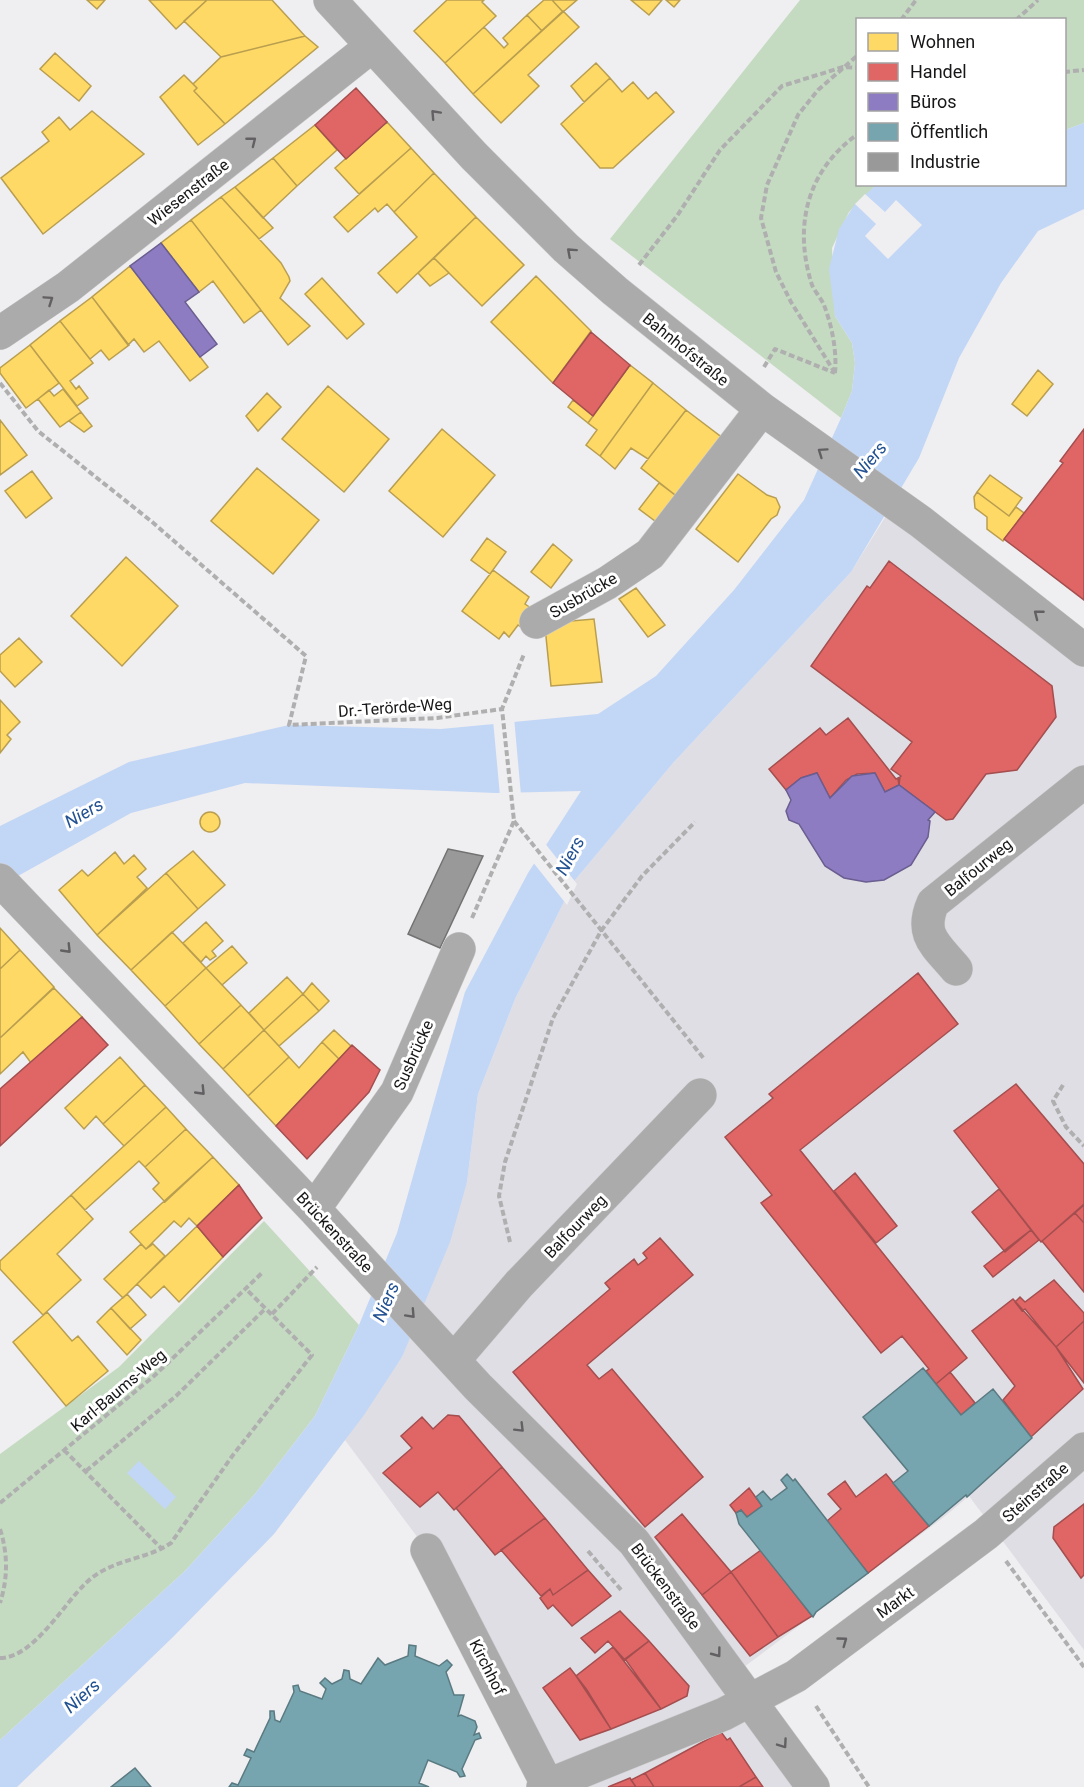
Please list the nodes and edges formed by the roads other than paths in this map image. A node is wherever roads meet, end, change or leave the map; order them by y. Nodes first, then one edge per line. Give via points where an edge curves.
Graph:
1 (330, 0) edge
2 (372, 46) junction
3 (0, 333) edge
4 (762, 409) junction
5 (536, 622) road end
6 (1084, 650) edge
7 (1084, 782) edge
8 (0, 880) edge
9 (459, 949) road end
10 (956, 969) dead end
11 (706, 1082) road end
12 (314, 1209) junction
13 (454, 1360) junction
14 (1084, 1449) edge
15 (986, 1534) joint
16 (427, 1550) dead end
17 (752, 1701) junction
18 (545, 1786) edge
19 (813, 1787) edge

1 - 2 street, Bahnhofstraße
3 -> 2 street, Wiesenstraße via 68,287
4 -> 2 street, Bahnhofstraße via 566,248
4 - 5 street, Susbrücke via 650,554
6 -> 4 street, Bahnhofstraße via 921,522
7 - 10 street, Balfourweg via 933,903 927,917 928,935
8 -> 12 street, Brückenstraße
9 - 12 street, Susbrücke via 397,1092
11 - 13 street, Balfourweg
12 -> 13 street, Brückenstraße
13 -> 17 street, Brückenstraße via 634,1542
14 - 15 street, Steinstraße
17 -> 15 street, Markt via 796,1676
16 - 18 street, Kirchhof
17 - 18 street, Kirchhof
17 -> 19 street

